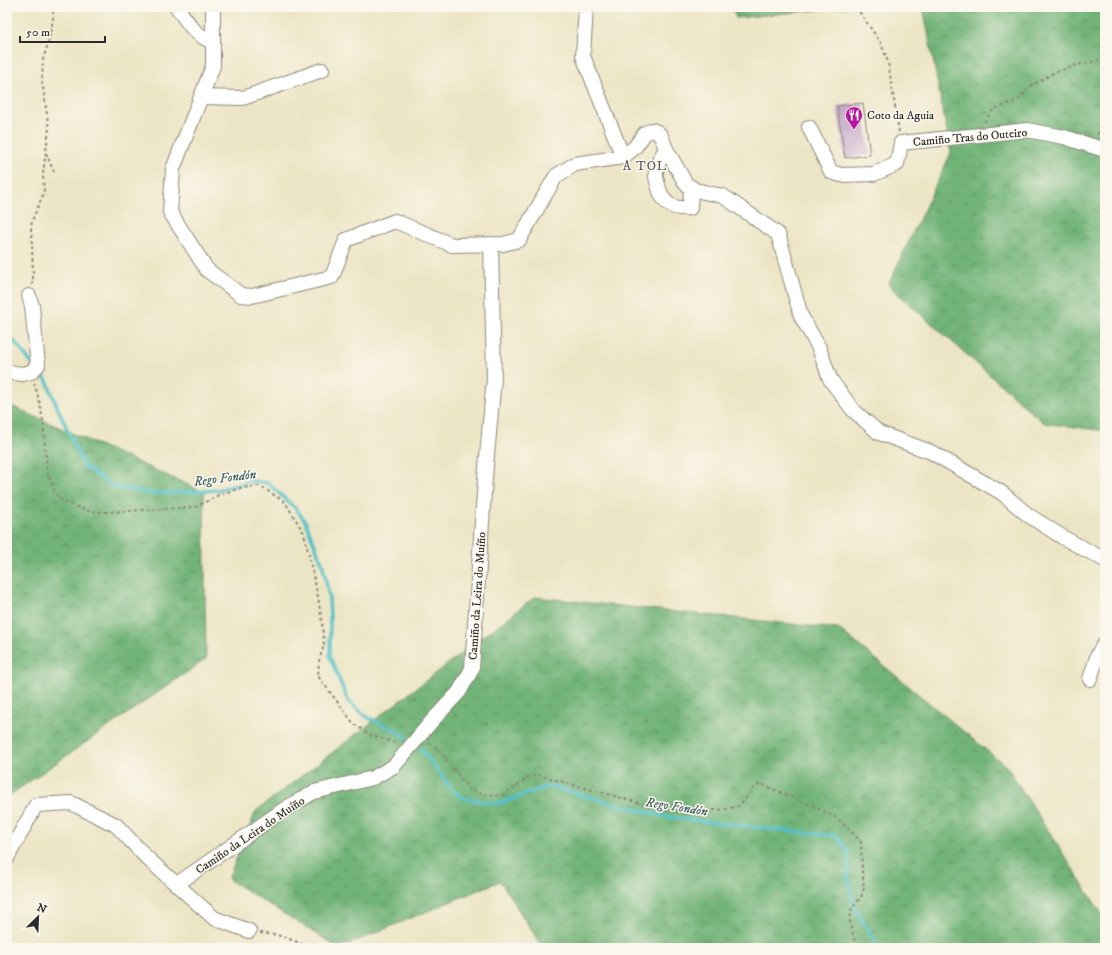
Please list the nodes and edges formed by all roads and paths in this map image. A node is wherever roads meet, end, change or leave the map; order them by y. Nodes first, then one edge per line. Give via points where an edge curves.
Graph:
1 (52, 7) edge
2 (177, 7) edge
3 (213, 7) edge
4 (586, 7) edge
5 (856, 7) edge
6 (213, 42) junction
7 (1105, 59) edge
8 (322, 70) dead end
9 (201, 97) junction
10 (809, 127) dead end
11 (975, 136) junction
12 (901, 143) junction
13 (666, 149) junction
14 (1105, 150) edge
15 (46, 152) junction
16 (623, 157) junction
17 (54, 172) dead end
18 (691, 187) junction
19 (491, 244) junction
20 (29, 296) joint
21 (7, 372) edge
22 (31, 372) junction
23 (1105, 560) edge
24 (1105, 643) edge
25 (1090, 678) dead end
26 (414, 743) junction
27 (7, 858) edge
28 (177, 884) junction
29 (249, 932) joint
30 (314, 948) edge
31 (857, 948) edge

1 - 15 path via 53,19 43,60 42,81 49,128
2 - 6 street via 195,32
3 - 6 street
4 - 16 street via 584,56
5 - 12 path via 881,43 888,62
6 - 9 street via 213,66
7 - 11 path via 1056,72 1031,86 1019,99 993,110
8 - 9 street via 243,98
9 - 19 street via 173,169 170,212 207,270 241,295 252,296 332,277 346,240 396,221 452,245
10 - 12 street, Camiño Tras do Outeiro via 831,172 841,175 874,174 897,164
11 - 12 street, Camiño Tras do Outeiro
11 - 14 street, Camiño Tras do Outeiro via 1027,130 1064,137
13 - 16 street via 661,136 652,130
13 - 18 street via 686,184
13 - 18 street via 656,174 660,194 666,203 681,209 690,208
15 - 17 path
15 - 20 path via 44,192 32,221 33,280
16 - 19 street via 575,164 556,176 519,240
18 - 23 street via 723,196 778,234 801,316 818,348 830,379 853,410 879,433 931,452 1002,493 1028,515 1064,538
19 - 26 street, Camiño da Leira do Muíño via 494,378 472,669 459,692
20 - 22 street via 38,365
21 - 22 street
22 - 26 path via 39,400 47,472 55,493 62,500 88,511 181,508 195,507 240,488 260,486 284,502 304,533 318,596 324,645 318,676 354,724 370,735 393,743
24 - 25 street via 1098,654
26 - 28 street, Camiño da Leira do Muíño via 394,766 373,778 314,792 286,808
26 - 31 path via 431,743 469,789 483,795 501,796 529,776 538,775 665,810 696,812 739,806 754,787 761,784 826,812 838,819 861,842 864,888 862,897 852,908 850,916
27 - 28 street via 36,805 71,803 116,825 147,858
28 - 29 street via 214,918
29 - 30 path via 281,936

